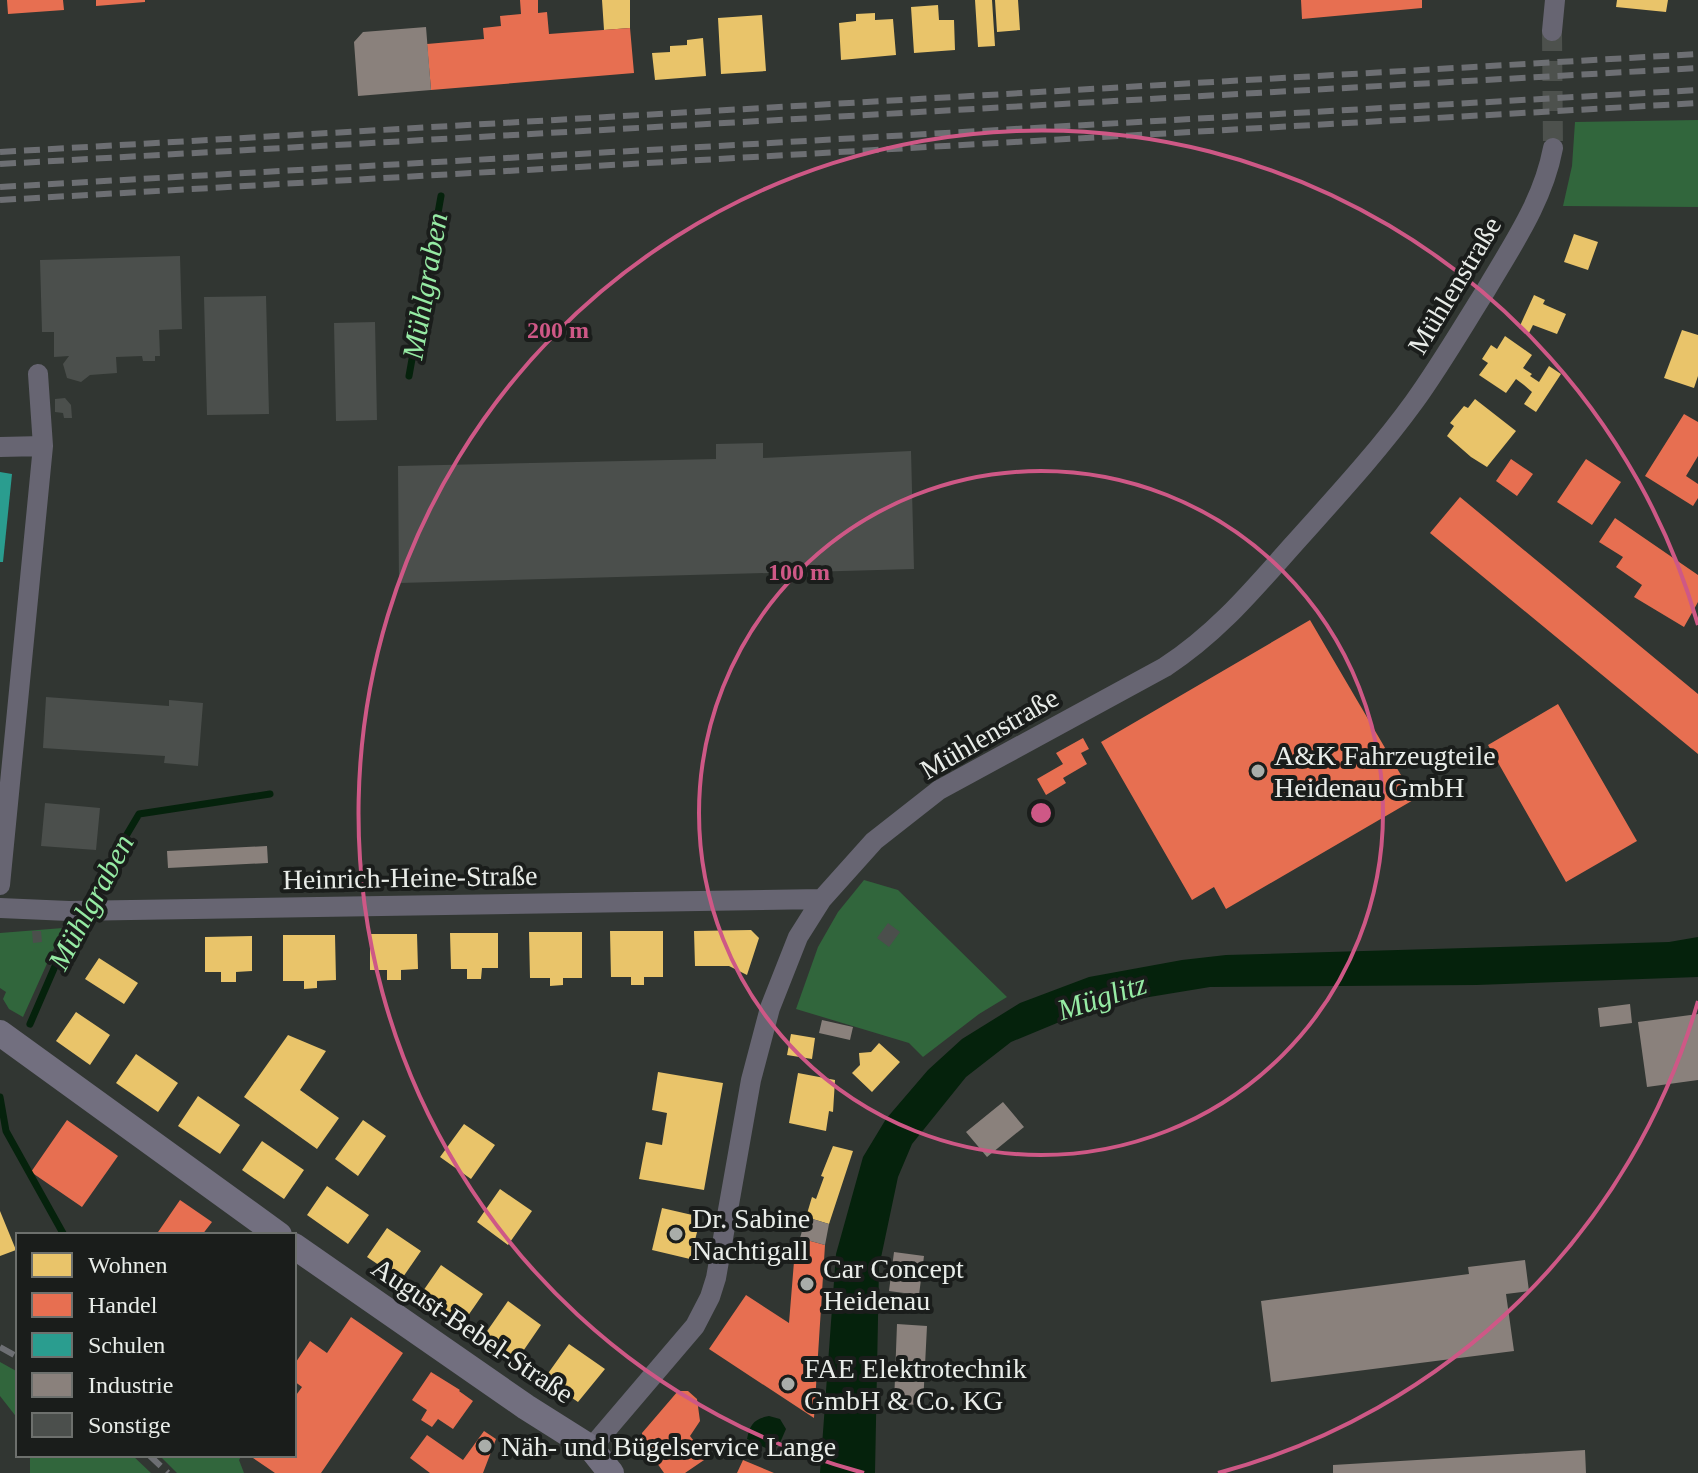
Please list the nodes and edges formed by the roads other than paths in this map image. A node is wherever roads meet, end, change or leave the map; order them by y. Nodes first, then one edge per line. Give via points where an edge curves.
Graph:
1 (1555, 0) edge
2 (1552, 31) tunnel mouth
3 (1553, 148) tunnel mouth
4 (38, 374) dead end
5 (43, 446) junction
6 (0, 447) edge
7 (0, 885) edge
8 (822, 899) junction
9 (0, 908) edge
10 (0, 1033) edge
11 (276, 1233) edge
12 (296, 1247) edge
13 (591, 1448) junction
14 (611, 1473) edge

1 - 2 street
3 - 8 street, Mühlenstraße via 1536,204 1414,402 1226,620 1165,667 939,790 874,841
4 - 5 street
5 - 6 street
5 - 7 street
8 - 9 street, Heinrich-Heine-Straße via 96,911
8 - 13 street, Mühlenstraße via 798,937 770,1008 710,1297 695,1326
10 - 11 street
12 - 13 street, August-Bebel-Straße
13 - 14 street, August-Bebel-Straße

